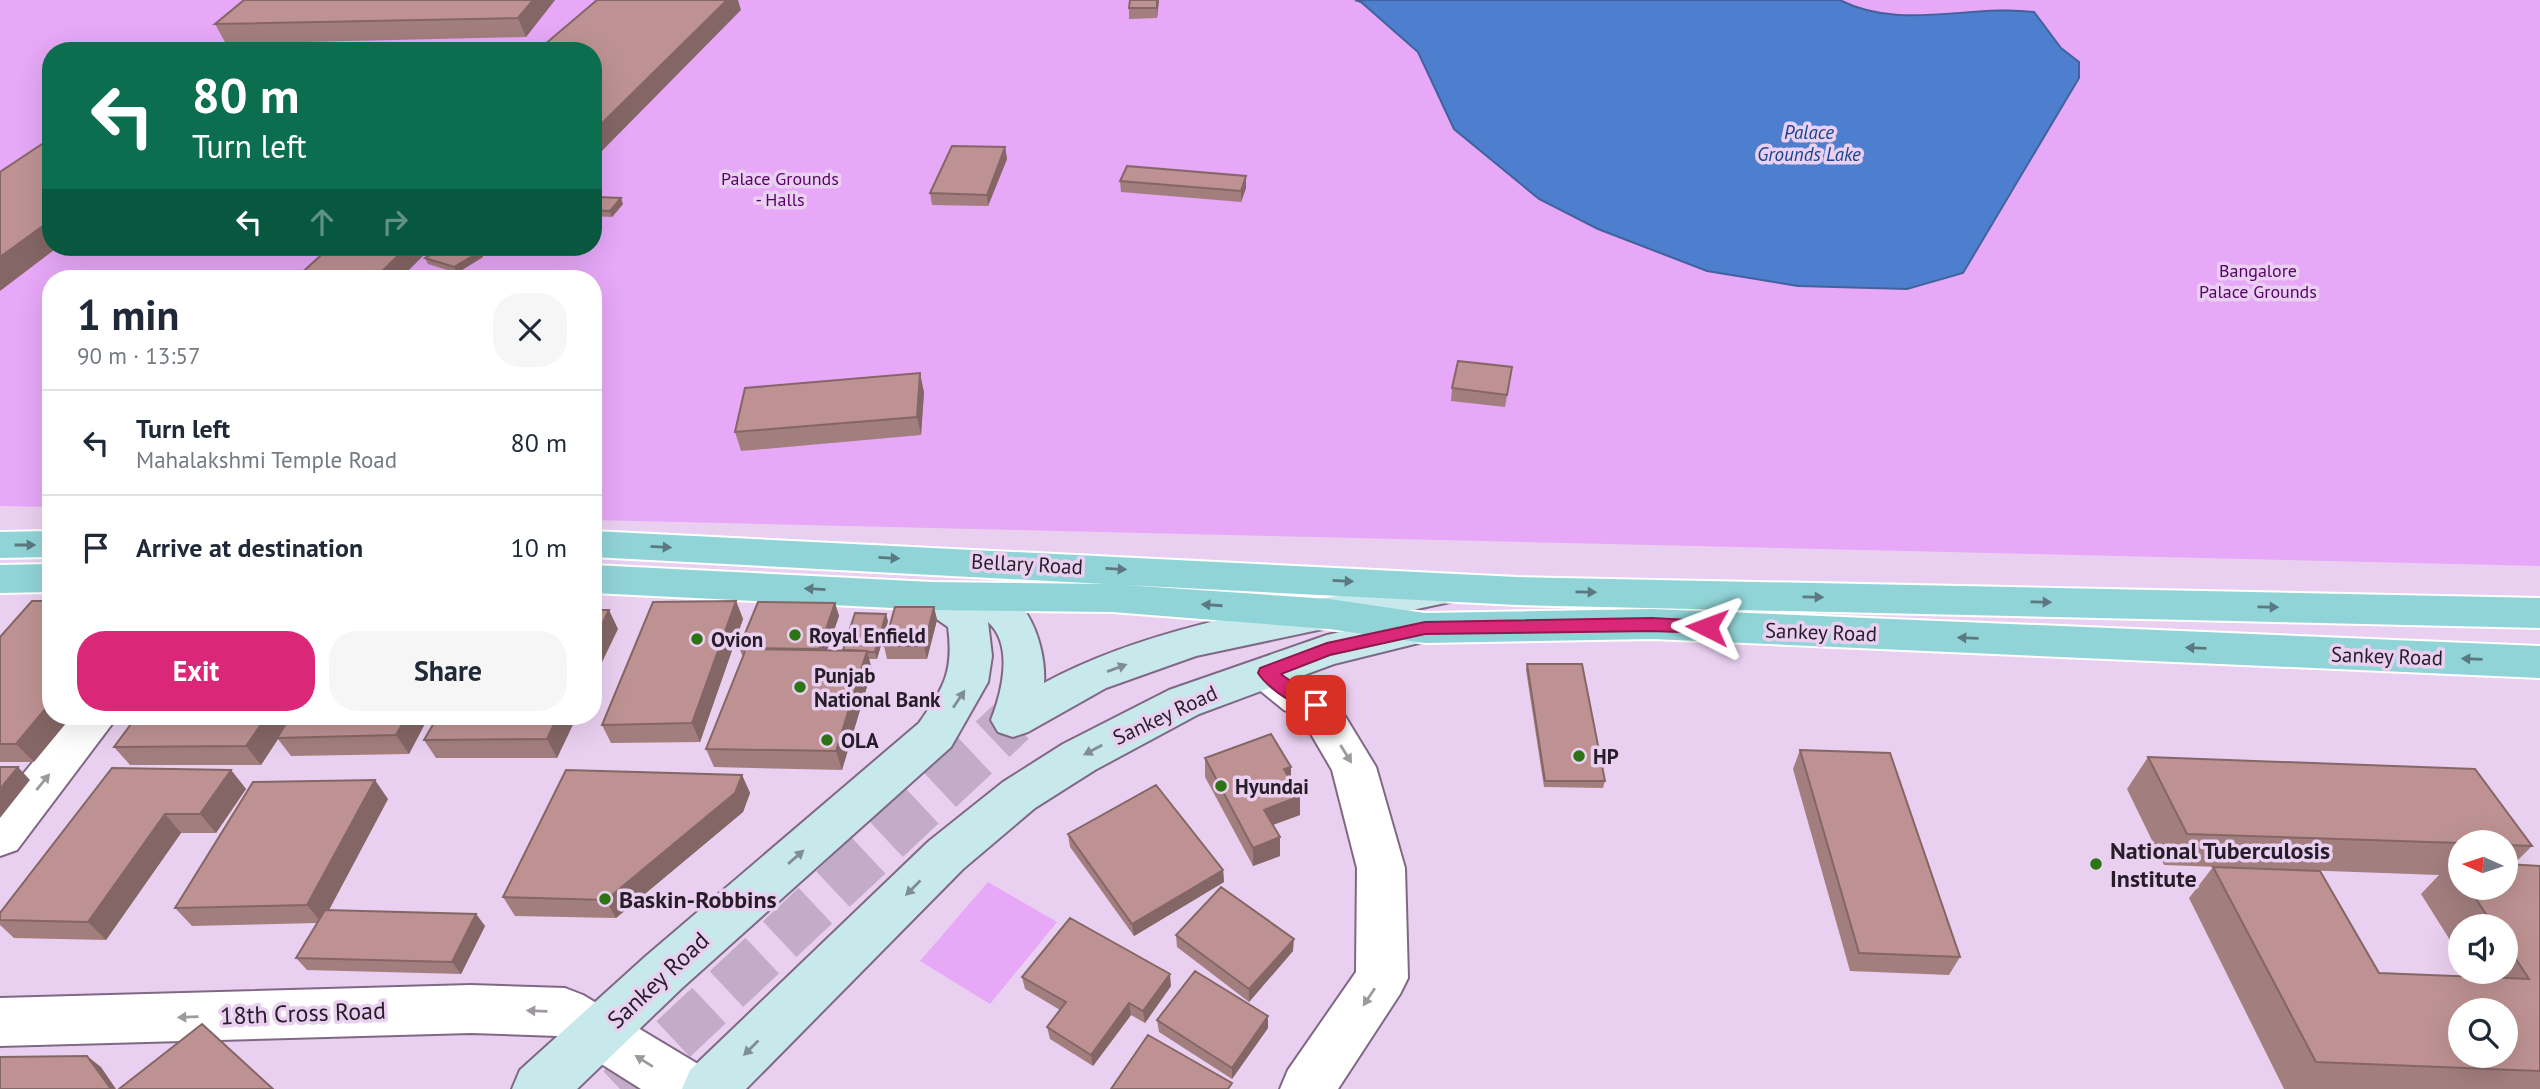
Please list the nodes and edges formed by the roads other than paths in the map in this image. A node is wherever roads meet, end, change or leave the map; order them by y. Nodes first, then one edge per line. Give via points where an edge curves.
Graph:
1 (42, 544) edge
2 (602, 544) edge
3 (0, 545) edge
4 (42, 578) edge
5 (0, 579) edge
6 (602, 579) edge
7 (1461, 587) junction
8 (932, 596) junction
9 (981, 597) junction
10 (2540, 613) edge
11 (1328, 614) junction
12 (1425, 628) junction
13 (2540, 662) edge
14 (1267, 673) junction
15 (89, 725) edge
16 (0, 836) edge
17 (0, 1022) edge
18 (600, 1034) junction
19 (539, 1089) edge
20 (689, 1089) edge
21 (709, 1089) edge
22 (1307, 1089) edge

3 -> 1 main road
2 -> 7 main road, Bellary Road
4 - 5 main road
8 -> 6 main road, Bellary Road
7 -> 10 main road, Sankey Road
7 - 11 main road
8 - 9 main road, Bellary Road
18 -> 8 main road, Sankey Road via 664,972 935,735 968,687 973,650 967,620
11 -> 9 main road, Bellary Road via 1112,598
9 -> 11 main road via 1014,622 1024,656 1022,698 1013,720 1091,677 1191,642
11 - 12 main road, Bellary Road
13 -> 12 main road, Sankey Road via 1652,624
12 - 14 main road, Sankey Road via 1327,650
14 -> 21 main road, Sankey Road via 1184,702 1079,757 1019,795 946,855
14 -> 22 street via 1316,705 1354,767 1381,869 1382,978
16 -> 15 street
18 -> 17 street, 18th Cross Road via 565,1012 471,1009
18 - 19 main road, Sankey Road
20 -> 18 street, 18th Cross Road

